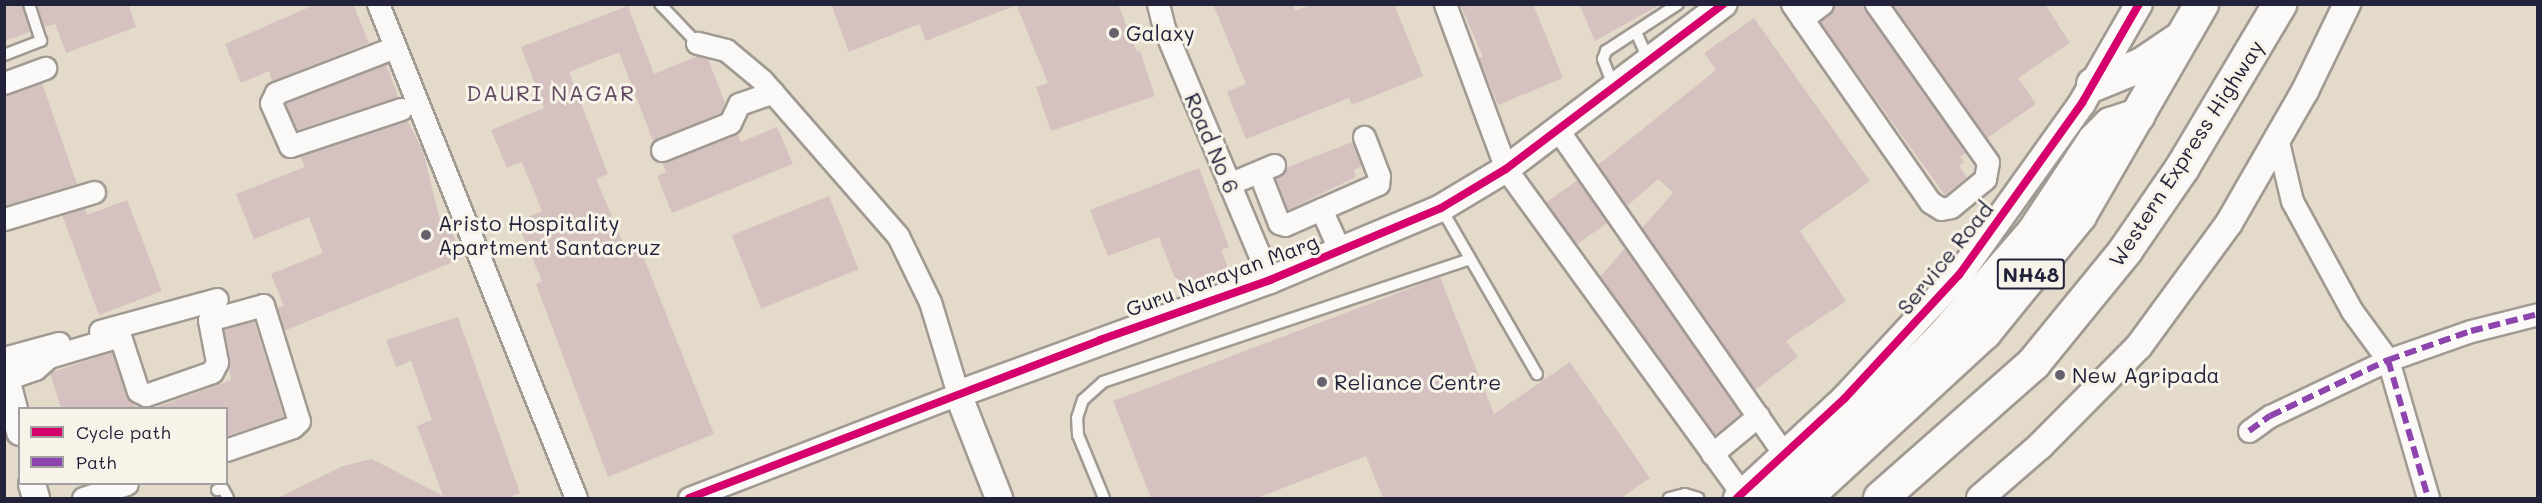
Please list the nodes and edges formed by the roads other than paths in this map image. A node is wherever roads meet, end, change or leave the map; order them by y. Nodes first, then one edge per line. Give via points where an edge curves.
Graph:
1 (29, 4) edge
2 (378, 4) edge
3 (660, 4) edge
4 (1158, 4) edge
5 (1445, 4) edge
6 (1678, 4) edge
7 (1723, 4) edge
8 (1822, 4) edge
9 (1876, 4) edge
10 (2139, 4) edge
11 (2201, 4) edge
12 (2279, 4) edge
13 (2347, 4) edge
14 (1797, 12) edge
15 (1636, 32) junction
16 (2181, 38) junction
17 (697, 43) joint
18 (395, 47) junction
19 (4, 55) edge
20 (1649, 62) junction
21 (45, 68) dead end
22 (4, 82) edge
23 (2093, 84) junction
24 (1614, 88) junction
25 (773, 92) junction
26 (401, 109) dead end
27 (2138, 115) junction
28 (1558, 130) junction
29 (1364, 137) dead end
30 (2277, 138) junction
31 (662, 150) dead end
32 (1506, 169) junction
33 (1229, 184) junction
34 (94, 192) dead end
35 (1441, 208) junction
36 (1321, 209) junction
37 (4, 219) edge
38 (1340, 250) junction
39 (1470, 259) junction
40 (1270, 280) junction
41 (217, 298) dead end
42 (2538, 314) edge
43 (2388, 360) junction
44 (5, 369) edge
45 (1537, 374) dead end
46 (958, 394) junction
47 (1758, 416) junction
48 (18, 424) edge
49 (2249, 431) dead end
50 (228, 449) edge
51 (1712, 453) junction
52 (1785, 455) junction
53 (121, 485) edge
54 (217, 490) dead end
55 (1749, 497) edge
56 (83, 498) edge
57 (228, 498) edge
58 (576, 498) edge
59 (689, 498) edge
60 (999, 498) edge
61 (1104, 498) edge
62 (1669, 498) edge
63 (1698, 498) edge
64 (1804, 498) edge
65 (1880, 498) edge
66 (1980, 498) edge
67 (2428, 498) edge

1 - 19 lane via 41,42
2 - 18 street
3 - 17 lane
4 - 33 street, Road No 6 via 1164,28
5 - 32 street
6 - 15 lane
7 - 20 street, Guru Narayan Marg
8 - 14 street
9 - 14 street via 1988,162 1985,179 1951,207 1941,209 1930,202
10 - 23 street, Service Road
11 - 16 highway, NH48
12 - 65 highway, Western Express Highway / NH48 via 2182,167 2125,250 2033,363
13 - 30 street
15 - 20 lane
15 - 24 lane via 1606,51 1603,59
16 - 23 highway via 2142,64
16 - 27 highway, NH48
17 - 25 street via 726,50
18 - 26 street via 276,93 271,103 290,146
18 - 58 street
20 - 24 street, Guru Narayan Marg
21 - 22 street
23 - 52 street, Service Road via 1959,275
24 - 28 street, Guru Narayan Marg
25 - 31 street via 739,104 730,123
25 - 46 street via 898,236 930,302
27 - 55 highway via 2110,124 2094,140 2033,232 1941,338 1861,419
27 - 64 highway, NH48 via 2079,215 1984,332
28 - 32 street, Guru Narayan Marg
28 - 47 street
29 - 36 street via 1379,176 1378,184
30 - 43 street via 2292,201 2352,311
30 - 66 street via 2229,223 2139,346 2040,446
32 - 35 street, Guru Narayan Marg
32 - 51 street
33 - 36 street via 1266,169 1281,225
33 - 40 street, Road No 6
34 - 37 street
35 - 38 street, Guru Narayan Marg
35 - 39 lane
36 - 38 street
38 - 40 street, Guru Narayan Marg
39 - 45 lane
39 - 61 lane via 1103,382 1083,400 1077,418 1078,435
40 - 46 street, Guru Narayan Marg
41 - 44 street
42 - 43 street via 2471,331
43 - 49 street via 2270,416
43 - 67 street
44 - 48 street
44 - 50 street via 35,369 49,357 120,336 138,391 146,395 212,372 217,362 209,320 263,305 299,421 293,427
46 - 59 street, Guru Narayan Marg
46 - 60 street
47 - 51 street
47 - 52 street
51 - 55 street
52 - 55 street, Service Road
53 - 56 street
54 - 57 lane via 223,489
62 - 63 lane via 1685,494

